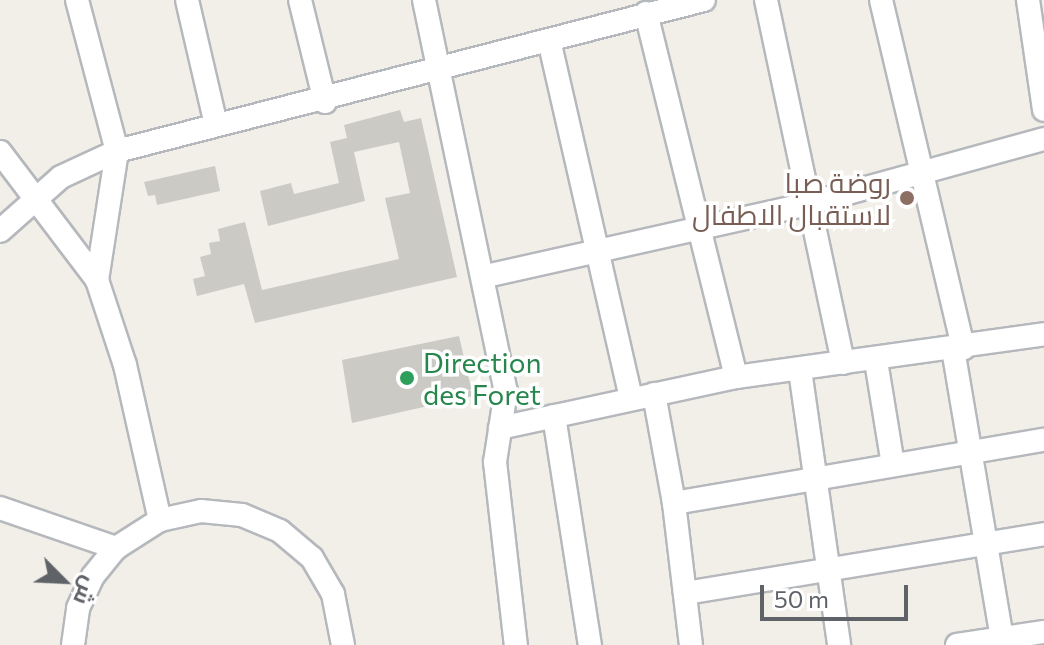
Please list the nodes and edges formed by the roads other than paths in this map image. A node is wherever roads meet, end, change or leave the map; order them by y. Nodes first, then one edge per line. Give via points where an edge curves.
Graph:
1 (187, 0) edge
2 (300, 0) edge
3 (424, 0) edge
4 (704, 0) edge
5 (766, 0) edge
6 (881, 0) edge
7 (1028, 0) edge
8 (84, 2) edge
9 (646, 13) junction
10 (549, 40) junction
11 (436, 70) junction
12 (325, 102) junction
13 (1044, 110) edge
14 (216, 125) junction
15 (1044, 139) edge
16 (117, 151) junction
17 (0, 152) edge
18 (922, 173) junction
19 (38, 196) junction
20 (808, 204) junction
21 (696, 229) junction
22 (0, 231) edge
23 (595, 254) junction
24 (486, 276) junction
25 (97, 280) junction
26 (1044, 334) edge
27 (958, 349) junction
28 (876, 361) junction
29 (843, 363) junction
30 (800, 370) junction
31 (736, 377) junction
32 (654, 394) junction
33 (631, 399) junction
34 (554, 416) junction
35 (500, 428) junction
36 (1044, 440) edge
37 (972, 452) junction
38 (893, 465) junction
39 (815, 479) junction
40 (674, 503) junction
41 (0, 508) edge
42 (160, 520) junction
43 (1044, 534) edge
44 (987, 543) junction
45 (116, 548) junction
46 (826, 570) junction
47 (685, 593) junction
48 (1044, 632) edge
49 (1002, 638) junction
50 (73, 645) edge
51 (343, 645) edge
52 (516, 645) edge
53 (590, 645) edge
54 (691, 645) edge
55 (839, 645) edge
56 (957, 645) edge

1 - 14 street
2 - 12 street
3 - 11 street
4 - 9 street
5 - 20 street
6 - 18 street
7 - 13 street
8 - 16 street
9 - 10 street
9 - 21 street
10 - 11 street
10 - 23 street
11 - 12 street
11 - 24 street
12 - 14 street
14 - 16 street
15 - 18 street
16 - 19 street via 82,163
16 - 25 street
17 - 19 street
18 - 20 street
18 - 27 street
19 - 22 street
19 - 25 street
20 - 21 street
20 - 29 street
21 - 23 street
21 - 31 street
23 - 24 street
23 - 33 street
24 - 35 street via 506,391
25 - 42 street via 125,365
26 - 27 street
27 - 28 street
27 - 37 street
28 - 29 street
28 - 38 street
29 - 30 street
30 - 31 street
30 - 39 street
31 - 32 street
32 - 33 street
32 - 40 street
33 - 34 street
34 - 35 street
34 - 53 street
35 - 52 street via 495,462
36 - 37 street
37 - 38 street
37 - 44 street
38 - 39 street
39 - 40 street
39 - 46 street
40 - 47 street
41 - 45 street
42 - 45 street
42 - 51 street via 201,511 242,515 280,531 312,558 333,594
43 - 44 street
44 - 46 street
44 - 49 street
45 - 50 street via 93,576 78,608
46 - 47 street
46 - 55 street
47 - 54 street
48 - 49 street
49 - 56 street

